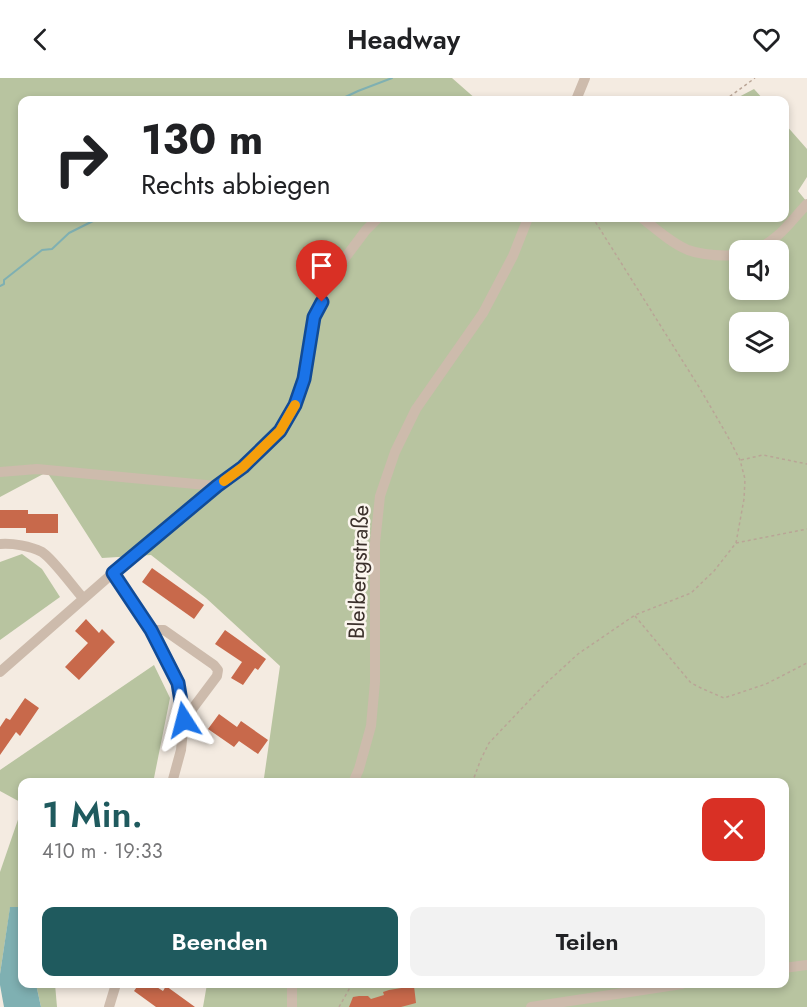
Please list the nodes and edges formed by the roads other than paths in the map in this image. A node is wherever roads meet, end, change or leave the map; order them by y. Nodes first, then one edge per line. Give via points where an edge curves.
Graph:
1 (585, 78) edge
2 (578, 96) edge
3 (807, 204) edge
4 (374, 222) edge
5 (526, 222) edge
6 (647, 222) edge
7 (774, 240) edge
8 (729, 256) edge
9 (0, 472) edge
10 (217, 486) junction
11 (0, 544) edge
12 (113, 573) junction
13 (83, 598) junction
14 (151, 630) junction
15 (0, 672) edge
16 (184, 720) junction
17 (173, 778) edge
18 (355, 778) edge
19 (807, 965) edge
20 (789, 967) edge
21 (115, 988) edge
22 (292, 988) edge
23 (656, 988) edge
24 (109, 1007) edge
25 (292, 1007) edge
26 (531, 1007) edge

1 - 2 street
3 - 7 street
4 - 10 street via 336,270 314,317 304,379 280,431
5 - 18 street, Bleibergstraße via 483,313 416,409 380,496 375,543 375,682 371,726
6 - 8 street via 689,250
9 - 10 street via 37,469
10 - 12 street
11 - 13 street via 42,552
12 - 13 street
12 - 14 street
13 - 15 street
14 - 16 street via 178,683
14 - 16 street via 164,630 218,670
16 - 17 street
19 - 20 street
21 - 24 street
22 - 25 street
23 - 26 street

